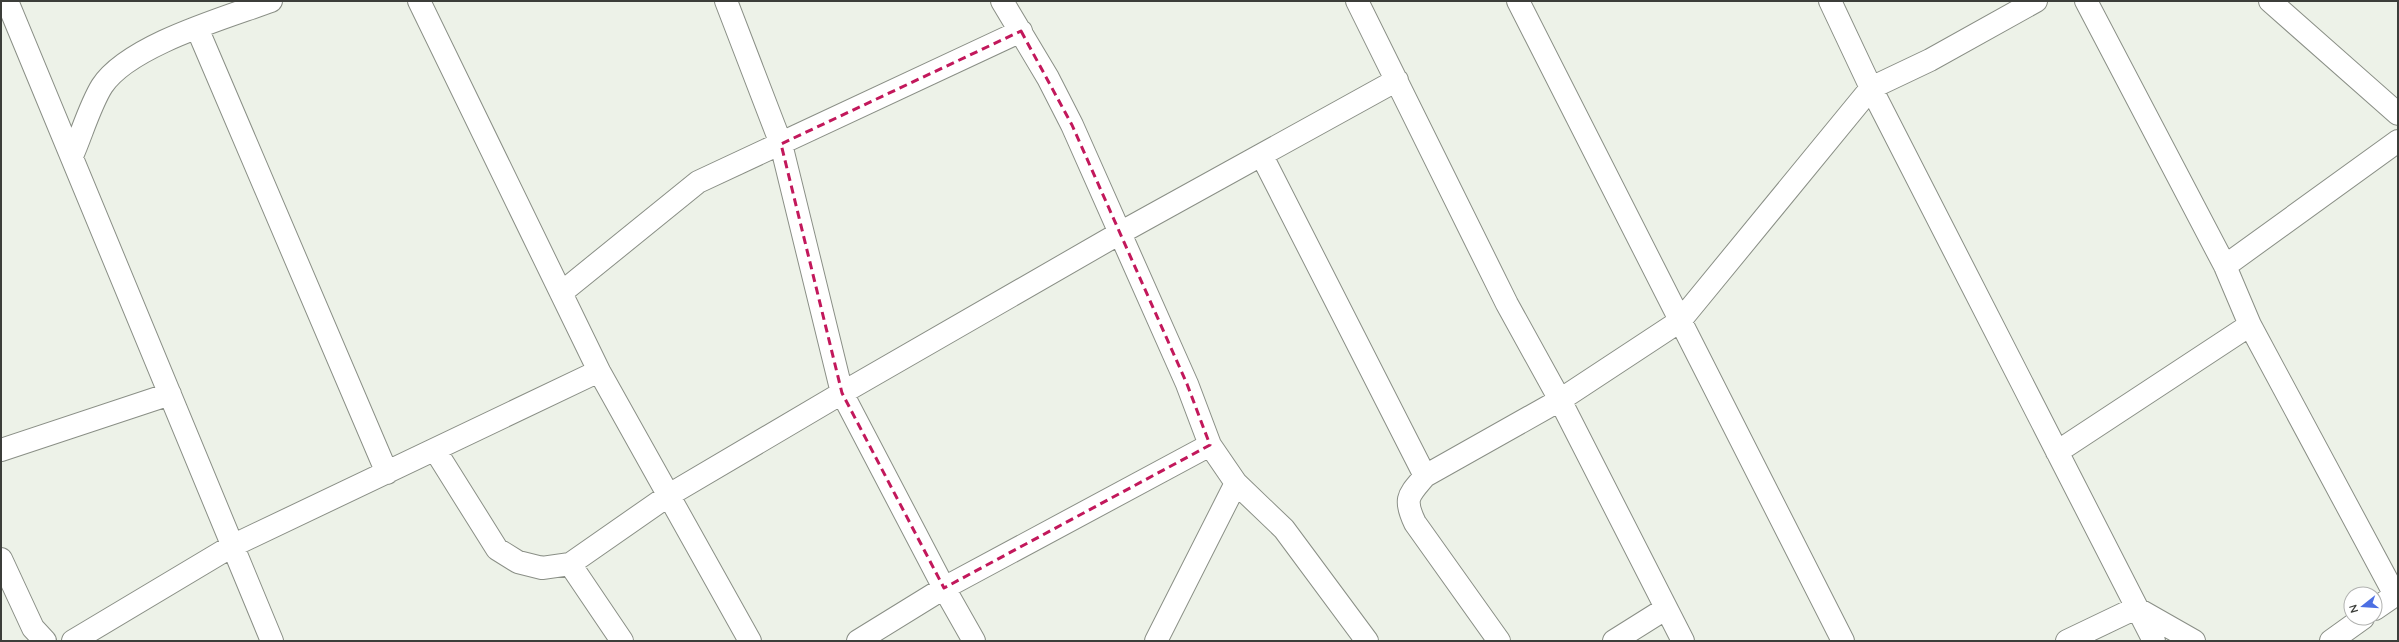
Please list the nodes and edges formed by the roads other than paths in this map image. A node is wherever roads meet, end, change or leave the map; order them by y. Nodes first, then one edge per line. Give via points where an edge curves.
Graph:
1 (7, 1) edge
2 (270, 1) edge
3 (419, 1) edge
4 (726, 1) edge
5 (1002, 1) edge
6 (1357, 1) edge
7 (1518, 1) edge
8 (1830, 1) edge
9 (2036, 1) edge
10 (2086, 1) edge
11 (2270, 1) edge
12 (197, 28) junction
13 (1021, 31) junction
14 (1397, 80) junction
15 (1872, 88) junction
16 (2398, 114) edge
17 (2398, 140) edge
18 (781, 144) junction
19 (72, 156) junction
20 (1262, 156) junction
21 (1120, 233) junction
22 (2225, 266) junction
23 (561, 293) junction
24 (1680, 321) junction
25 (2250, 325) junction
26 (599, 371) junction
27 (842, 393) junction
28 (170, 394) junction
29 (1560, 400) junction
30 (1210, 445) junction
31 (1, 450) edge
32 (435, 450) junction
33 (2057, 452) junction
34 (387, 473) junction
35 (1425, 476) junction
36 (1236, 483) junction
37 (669, 495) junction
38 (232, 546) junction
39 (1, 559) edge
40 (570, 564) junction
41 (944, 588) junction
42 (2396, 594) edge
43 (2383, 603) edge
44 (2136, 608) junction
45 (1665, 609) junction
46 (2352, 626) edge
47 (46, 641) edge
48 (73, 641) edge
49 (272, 641) edge
50 (622, 641) edge
51 (750, 641) edge
52 (858, 641) edge
53 (974, 641) edge
54 (1156, 641) edge
55 (1367, 641) edge
56 (1499, 641) edge
57 (1614, 641) edge
58 (1683, 641) edge
59 (1842, 641) edge
60 (2067, 641) edge
61 (2154, 641) edge
62 (2194, 641) edge
63 (2331, 641) edge

1 - 19 street
2 - 12 street
3 - 23 street
4 - 18 street
5 - 13 street
6 - 14 street
7 - 24 street
8 - 15 street
9 - 15 street via 1930,60
10 - 22 street
11 - 16 street
12 - 19 street via 125,63 102,86
12 - 34 street
13 - 18 street
13 - 21 street via 1072,125
14 - 20 street
14 - 29 street via 1507,304
15 - 24 street
15 - 33 street
17 - 22 street
18 - 23 street via 698,182
18 - 27 street
19 - 28 street
20 - 21 street
20 - 35 street
21 - 27 street
21 - 30 street via 1187,384
22 - 25 street
23 - 26 street
24 - 29 street
24 - 59 street
25 - 33 street
25 - 42 street
26 - 32 street
26 - 37 street
27 - 37 street
27 - 41 street
28 - 31 street
28 - 38 street
29 - 35 street
29 - 45 street
30 - 36 street
30 - 41 street
32 - 34 street
32 - 40 street via 497,549 518,562 542,568
33 - 44 street
34 - 38 street
35 - 56 street via 1409,495 1407,506 1415,523
36 - 54 street
36 - 55 street via 1284,529
37 - 40 street
37 - 51 street
38 - 48 street
38 - 49 street
39 - 47 street via 33,628
40 - 50 street
41 - 52 street
41 - 53 street
42 - 43 street
44 - 60 street
44 - 61 street
44 - 62 street
45 - 57 street
45 - 58 street
46 - 63 street

